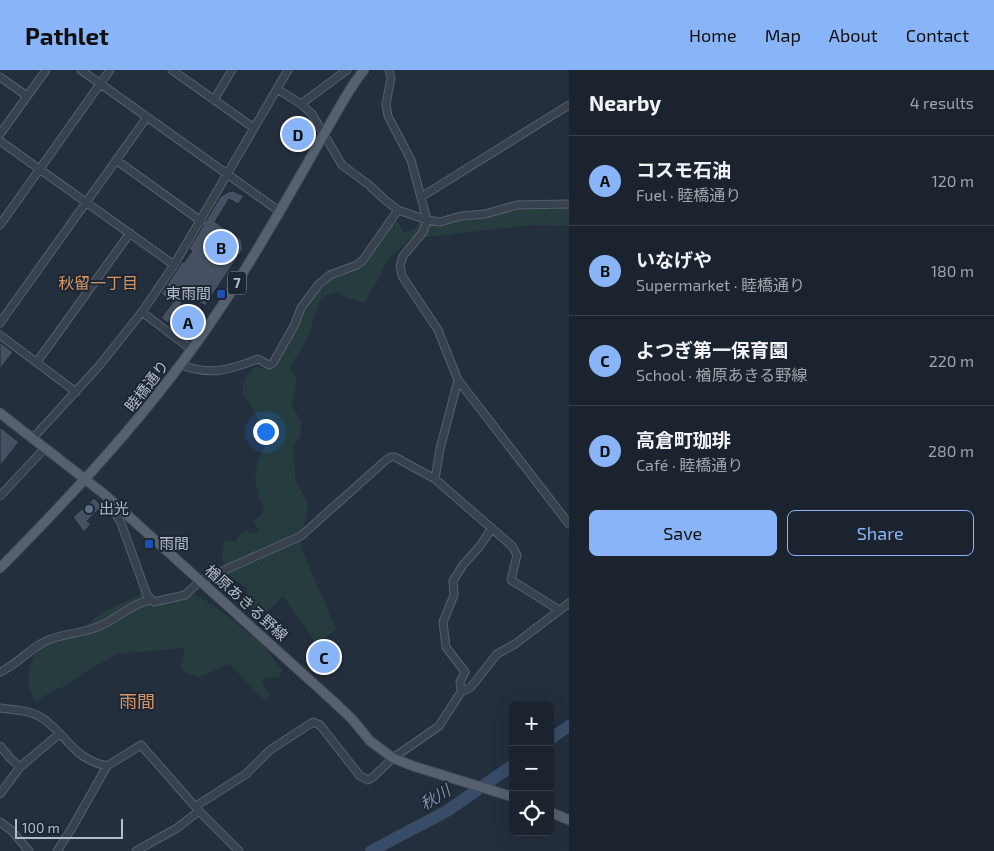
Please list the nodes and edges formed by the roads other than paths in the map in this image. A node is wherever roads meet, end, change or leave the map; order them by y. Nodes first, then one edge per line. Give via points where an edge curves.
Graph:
1 (46, 70) edge
2 (81, 70) edge
3 (110, 70) edge
4 (172, 70) edge
5 (232, 70) edge
6 (288, 70) edge
7 (347, 70) edge
8 (390, 70) edge
9 (359, 72) edge
10 (0, 77) edge
11 (100, 84) junction
12 (277, 89) junction
13 (27, 96) junction
14 (214, 100) junction
15 (301, 104) junction
16 (569, 105) edge
17 (147, 117) junction
18 (254, 128) junction
19 (0, 134) edge
20 (325, 134) junction
21 (0, 141) edge
22 (116, 160) junction
23 (40, 169) junction
24 (227, 174) junction
25 (421, 197) junction
26 (86, 202) junction
27 (569, 204) edge
28 (398, 210) junction
29 (279, 211) junction
30 (3, 215) edge
31 (201, 220) junction
32 (427, 220) junction
33 (0, 225) edge
34 (130, 234) junction
35 (174, 265) junction
36 (142, 312) junction
37 (0, 323) edge
38 (0, 334) edge
39 (192, 350) junction
40 (37, 362) junction
41 (181, 365) junction
42 (458, 380) junction
43 (76, 392) junction
44 (0, 413) edge
45 (33, 438) junction
46 (45, 448) junction
47 (85, 479) junction
48 (435, 479) junction
49 (1, 493) edge
50 (104, 494) junction
51 (569, 524) edge
52 (492, 528) junction
53 (0, 568) edge
54 (200, 580) junction
55 (150, 600) junction
56 (569, 603) edge
57 (559, 610) junction
58 (0, 672) edge
59 (461, 692) junction
60 (0, 708) edge
61 (60, 734) junction
62 (0, 746) edge
63 (393, 758) junction
64 (107, 766) junction
65 (20, 767) junction
66 (0, 794) edge
67 (509, 796) edge
68 (197, 808) junction
69 (554, 814) edge
70 (569, 820) edge
71 (0, 822) edge
72 (29, 851) edge
73 (57, 851) edge
74 (136, 851) edge
75 (239, 851) edge

1 - 13 street
2 - 11 street
3 - 11 street
4 - 14 street
5 - 14 street
6 - 12 street
7 - 15 street
8 - 25 street via 386,104 388,116 411,160
9 - 20 main road, 睦橋通り / 7
10 - 13 street
11 - 17 street
11 - 23 street
12 - 15 street
12 - 18 street
13 - 19 street
14 - 18 street
15 - 20 street
16 - 25 street
17 - 22 street
17 - 24 street
18 - 24 street
20 - 28 street via 342,165
20 - 29 main road, 睦橋通り / 7
21 - 23 street
22 - 26 street
22 - 31 street
23 - 26 street
23 - 30 street
24 - 29 street
24 - 31 street
25 - 32 street
26 - 34 street
26 - 37 street
27 - 32 street via 516,205 440,222
28 - 32 street
28 - 41 street via 363,260 330,275 319,284 300,308 294,326 273,363 269,365 258,359 225,371
29 - 39 main road, 睦橋通り / 7
30 - 33 street
31 - 35 street
32 - 42 street via 400,266 402,276 438,330
34 - 35 street
34 - 40 street
35 - 36 street
36 - 39 street
36 - 43 street
38 - 40 street
39 - 41 main road, 睦橋通り / 7
40 - 43 street
41 - 47 main road, 睦橋通り / 7
42 - 48 street
42 - 51 street
43 - 45 street
44 - 45 main road, 楢原あきる野線
45 - 46 main road, 楢原あきる野線
46 - 47 main road, 楢原あきる野線
46 - 49 street
47 - 50 main road, 楢原あきる野線
47 - 53 main road, 睦橋通り / 7
48 - 52 street
48 - 54 street via 391,457 301,536
50 - 54 main road, 楢原あきる野線
50 - 55 street via 121,523
52 - 57 street via 516,551 511,580
52 - 59 street via 453,581 454,595 443,622 446,647 465,672 460,682
54 - 55 street via 185,594 161,601
54 - 63 main road, 楢原あきる野線 via 334,701 375,746
55 - 58 street via 129,607 98,628 52,638
56 - 57 street
57 - 59 street via 497,654 471,687
59 - 63 street via 435,730
60 - 61 street via 32,713
61 - 64 street via 87,760
61 - 65 street
62 - 65 street
63 - 67 main road, 楢原あきる野線
63 - 68 street via 368,780 360,776 320,724 313,722 270,750 246,774
64 - 68 street via 141,745
64 - 73 street
65 - 66 street
68 - 74 street via 177,828
68 - 75 street
69 - 70 main road
71 - 72 street

